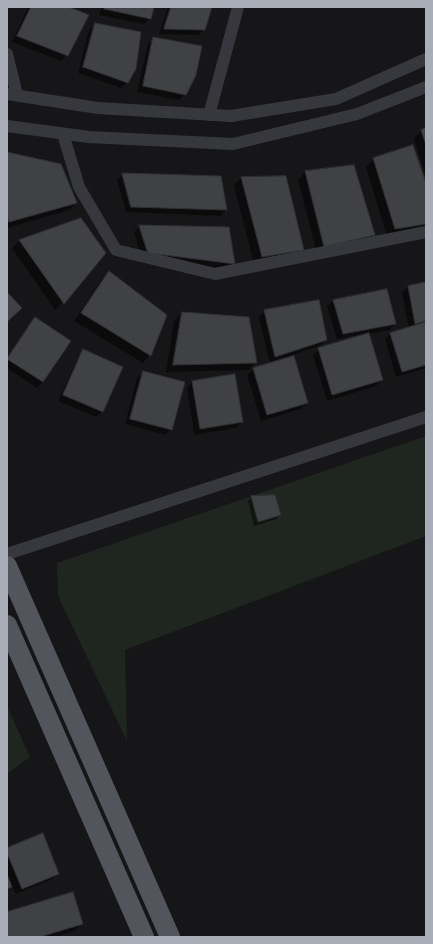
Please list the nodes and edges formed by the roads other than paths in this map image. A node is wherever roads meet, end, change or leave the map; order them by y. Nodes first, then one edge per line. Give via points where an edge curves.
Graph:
1 (238, 7) edge
2 (7, 54) edge
3 (426, 59) edge
4 (426, 87) edge
5 (12, 94) edge
6 (209, 115) junction
7 (7, 126) edge
8 (63, 134) junction
9 (426, 232) edge
10 (426, 417) edge
11 (7, 554) edge
12 (7, 566) edge
13 (7, 625) edge
14 (144, 937) edge
15 (170, 937) edge

1 - 6 street
2 - 5 street
3 - 6 street via 336,99 231,116
4 - 8 street via 357,114 233,144
5 - 6 street via 98,108
7 - 8 street
8 - 9 street via 79,187 116,250 215,274
10 - 11 street
12 - 15 main road
13 - 14 main road

